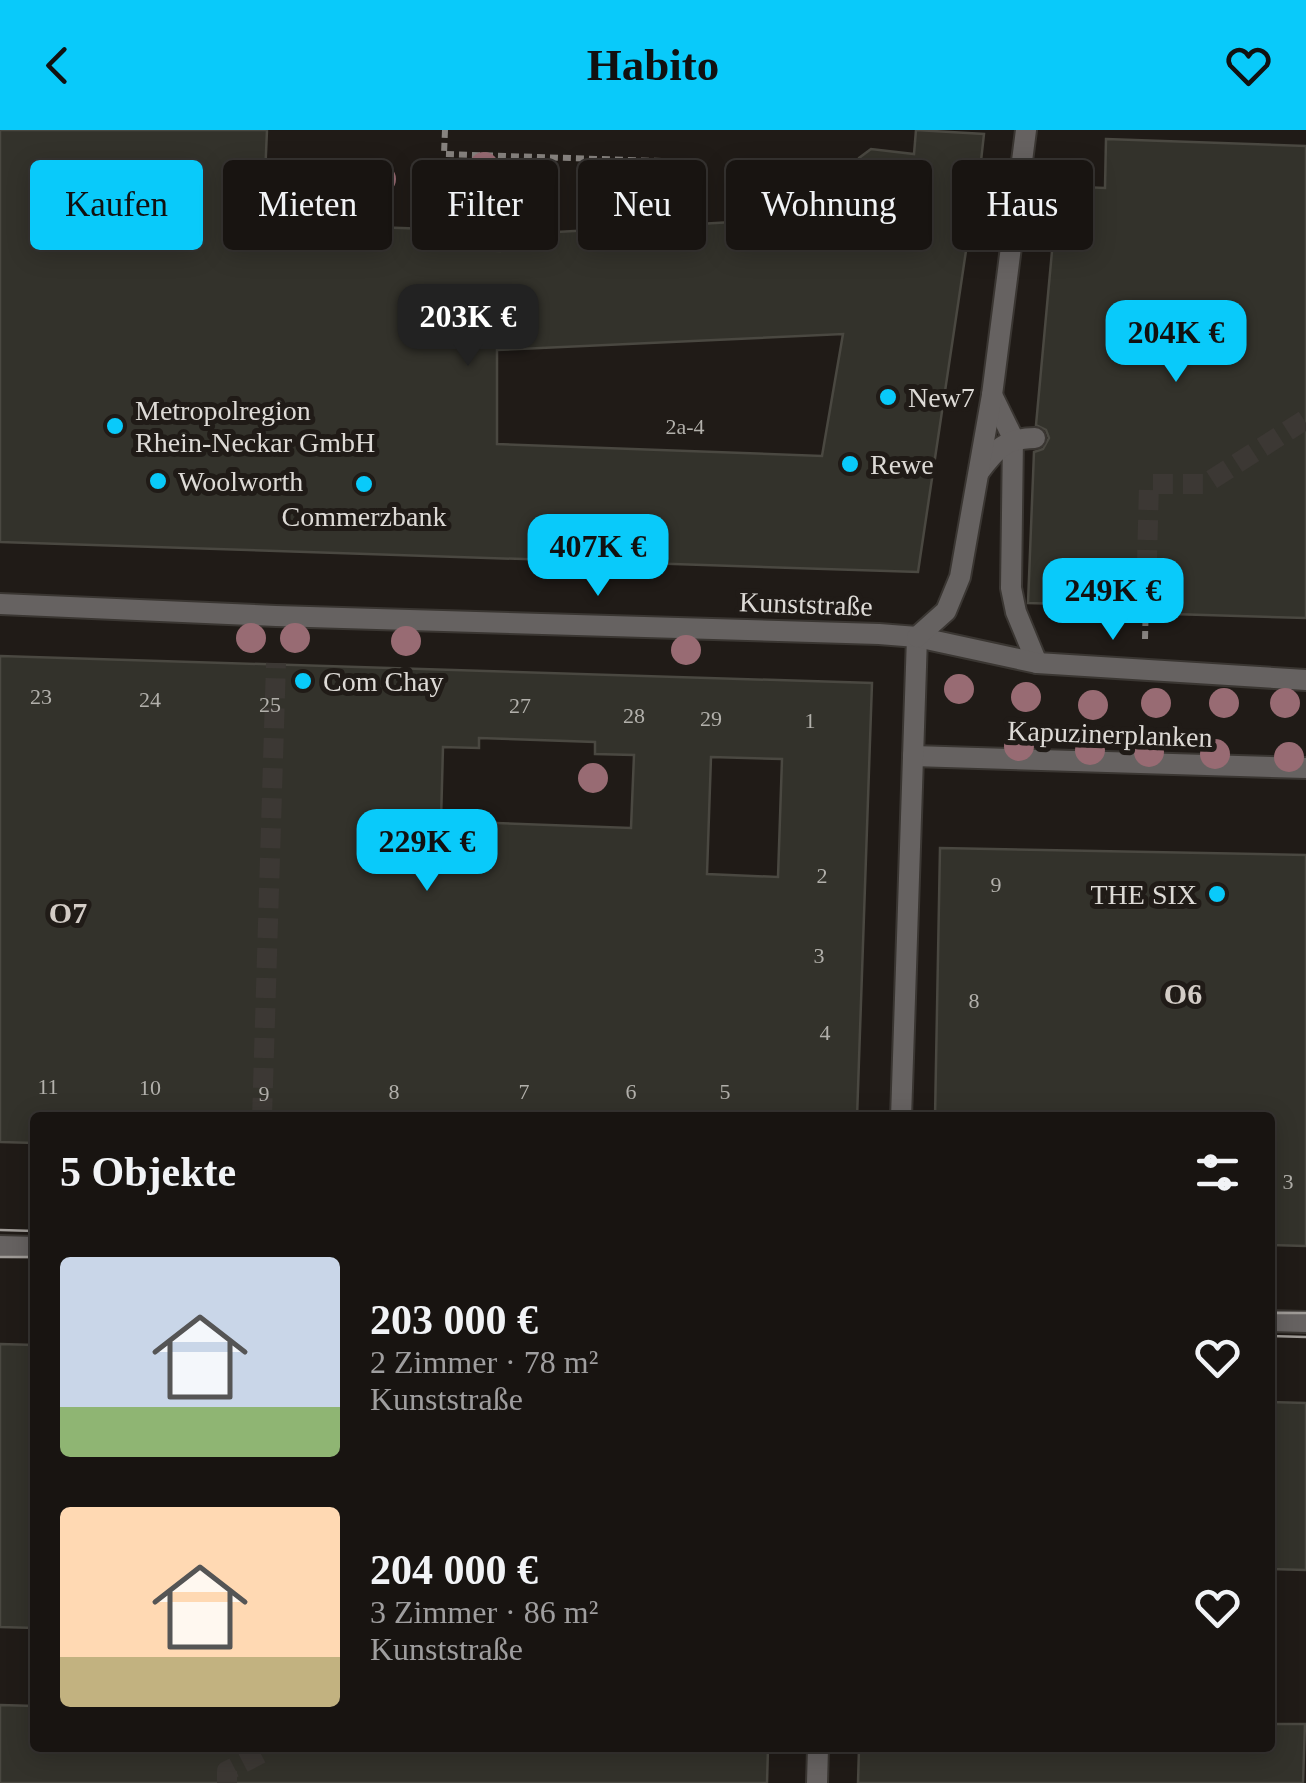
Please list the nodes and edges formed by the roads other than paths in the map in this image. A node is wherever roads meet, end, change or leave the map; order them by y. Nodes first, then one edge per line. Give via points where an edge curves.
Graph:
1 (1026, 130) edge
2 (992, 395) junction
3 (1013, 438) junction
4 (1035, 438) dead end
5 (978, 472) junction
6 (0, 604) edge
7 (917, 637) junction
8 (1036, 663) junction
9 (1306, 680) edge
10 (912, 756) junction
11 (1306, 768) edge
12 (901, 1112) edge
13 (0, 1246) edge
14 (30, 1247) edge
15 (1275, 1321) edge
16 (1306, 1322) edge
17 (818, 1752) edge
18 (817, 1783) edge

1 - 2 street
2 - 3 street
2 - 5 street
3 - 4 street
3 - 5 street
3 - 8 street via 1011,588
5 - 7 street via 960,578 946,611
6 - 7 street, Kunststraße
7 - 8 street, Kunststraße
7 - 10 street
8 - 9 street, Kunststraße
10 - 11 street, Kapuzinerplanken
10 - 12 street
13 - 14 street
15 - 16 street
17 - 18 street

